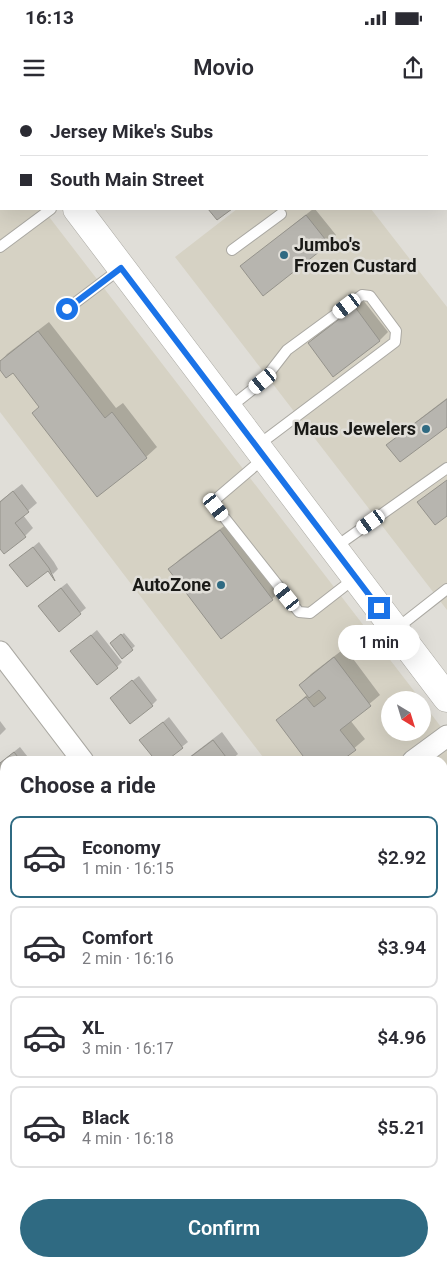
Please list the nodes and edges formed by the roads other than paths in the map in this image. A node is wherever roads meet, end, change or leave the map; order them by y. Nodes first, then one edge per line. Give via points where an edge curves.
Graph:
1 (50, 210) edge
2 (78, 210) edge
3 (281, 214) dead end
4 (2, 245) edge
5 (232, 250) dead end
6 (121, 268) junction
7 (67, 309) dead end
8 (228, 408) junction
9 (261, 452) junction
10 (447, 468) edge
11 (334, 548) junction
12 (356, 577) junction
13 (447, 589) edge
14 (395, 630) junction
15 (0, 652) edge
16 (447, 698) edge
17 (447, 736) edge
18 (79, 756) edge
19 (420, 756) edge

1 - 4 lane
2 - 6 main road
3 - 5 lane
6 - 7 lane
6 - 8 main road
8 - 9 main road
8 - 9 lane via 263,381 287,350 362,295 370,296 396,331 395,342
9 - 11 main road
9 - 12 lane via 216,499 216,507 299,612 310,613
10 - 11 lane
11 - 12 main road
12 - 14 main road
13 - 14 lane
14 - 16 main road
15 - 18 street
17 - 19 street

